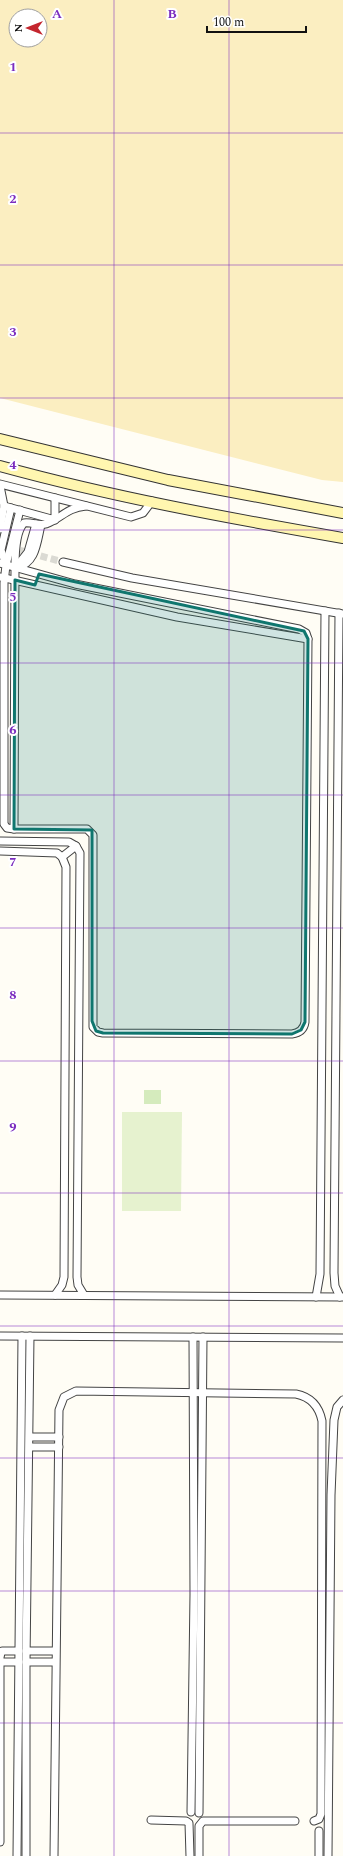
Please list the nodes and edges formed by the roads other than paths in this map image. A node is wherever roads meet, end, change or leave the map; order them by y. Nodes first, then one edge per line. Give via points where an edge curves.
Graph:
1 (0, 439) edge
2 (0, 466) edge
3 (0, 485) edge
4 (55, 498) junction
5 (152, 501) junction
6 (86, 506) junction
7 (8, 507) junction
8 (20, 510) junction
9 (343, 513) edge
10 (55, 520) junction
11 (38, 525) junction
12 (0, 529) edge
13 (343, 538) edge
14 (0, 559) edge
15 (63, 562) tunnel mouth
16 (2, 565) edge
17 (15, 567) junction
18 (39, 574) junction
19 (2, 577) edge
20 (15, 580) junction
21 (35, 585) junction
22 (325, 611) junction
23 (341, 614) edge
24 (246, 618) junction
25 (243, 629) junction
26 (308, 639) junction
27 (324, 726) junction
28 (338, 726) junction
29 (14, 828) junction
30 (0, 841) edge
31 (340, 843) edge
32 (76, 846) junction
33 (0, 851) edge
34 (340, 853) edge
35 (62, 857) junction
36 (66, 890) junction
37 (80, 890) junction
38 (336, 964) junction
39 (322, 965) junction
40 (339, 1050) edge
41 (339, 1061) edge
42 (321, 1170) junction
43 (335, 1170) junction
44 (64, 1202) junction
45 (78, 1202) junction
46 (0, 1295) edge
47 (55, 1295) junction
48 (84, 1295) junction
49 (316, 1297) junction
50 (341, 1297) edge
51 (0, 1336) edge
52 (22, 1336) junction
53 (30, 1336) junction
54 (193, 1337) junction
55 (203, 1337) junction
56 (343, 1338) edge
57 (194, 1392) junction
58 (204, 1392) junction
59 (343, 1400) edge
60 (30, 1437) junction
61 (59, 1437) junction
62 (30, 1447) junction
63 (59, 1447) junction
64 (18, 1651) junction
65 (26, 1651) junction
66 (55, 1652) junction
67 (0, 1656) edge
68 (0, 1662) edge
69 (18, 1662) junction
70 (26, 1662) junction
71 (55, 1662) junction
72 (191, 1812) dead end
73 (199, 1813) dead end
74 (151, 1820) dead end
75 (295, 1821) dead end
76 (314, 1821) dead end
77 (319, 1831) dead end
78 (0, 1842) edge
79 (17, 1856) edge
80 (26, 1856) edge
81 (54, 1856) edge
82 (190, 1856) edge
83 (199, 1856) edge
84 (319, 1856) edge
85 (328, 1856) edge

1 - 9 main road via 168,480
2 - 5 main road via 64,483
3 - 4 street
3 - 7 street
4 - 6 street
4 - 10 street
5 - 6 street via 143,513 134,517
5 - 13 main road
6 - 10 street via 68,510
7 - 8 street
7 - 12 street
7 - 16 street via 1,546
8 - 10 street
8 - 16 street
10 - 11 street
11 - 17 street via 31,560
11 - 17 street via 26,523 22,526 16,547
14 - 16 street
15 - 22 street via 132,578
16 - 17 street
16 - 19 street
17 - 18 street
17 - 20 street
18 - 21 street
18 - 24 street via 75,584
19 - 20 street
19 - 29 street via 4,821 7,828
20 - 21 street
20 - 29 street
21 - 25 street
22 - 23 street
22 - 27 street
23 - 28 street
24 - 25 street
24 - 26 street via 302,630
25 - 26 street
26 - 29 street via 305,1022 298,1032 292,1034 96,1031 92,1022 93,835 87,830
27 - 28 street
27 - 39 street
28 - 31 street
30 - 32 street via 65,841
31 - 34 street
32 - 35 street
32 - 37 street via 80,853
33 - 35 street via 50,852
34 - 38 street
35 - 36 street via 66,868
36 - 37 street
36 - 44 street
37 - 45 street
38 - 39 street
38 - 40 street
39 - 42 street
40 - 41 street
41 - 43 street
42 - 43 street
42 - 49 street via 320,1280
43 - 50 street via 334,1273 335,1286
44 - 45 street
44 - 47 street via 63,1281
45 - 48 street via 77,1281
46 - 47 street
47 - 48 street
48 - 49 street
49 - 50 street
51 - 52 street
52 - 53 street
52 - 64 street
53 - 54 street
53 - 60 street
54 - 55 street
54 - 57 street
55 - 56 street
55 - 58 street
57 - 58 street
57 - 61 street via 71,1392 64,1397 60,1405
57 - 72 street
58 - 73 street
58 - 76 street via 296,1394 309,1398 321,1415 321,1814 319,1819
59 - 85 street via 337,1407 334,1420 331,1487
60 - 61 street
60 - 62 street
61 - 63 street
62 - 63 street
62 - 65 street
63 - 66 street
64 - 67 street via 2,1651
64 - 69 street
65 - 66 street
65 - 70 street
66 - 71 street
67 - 68 street
68 - 69 street
68 - 78 street
69 - 79 street
70 - 71 street
70 - 80 street
71 - 81 street
74 - 82 street via 189,1823
75 - 83 street via 202,1821 199,1826
77 - 84 street

